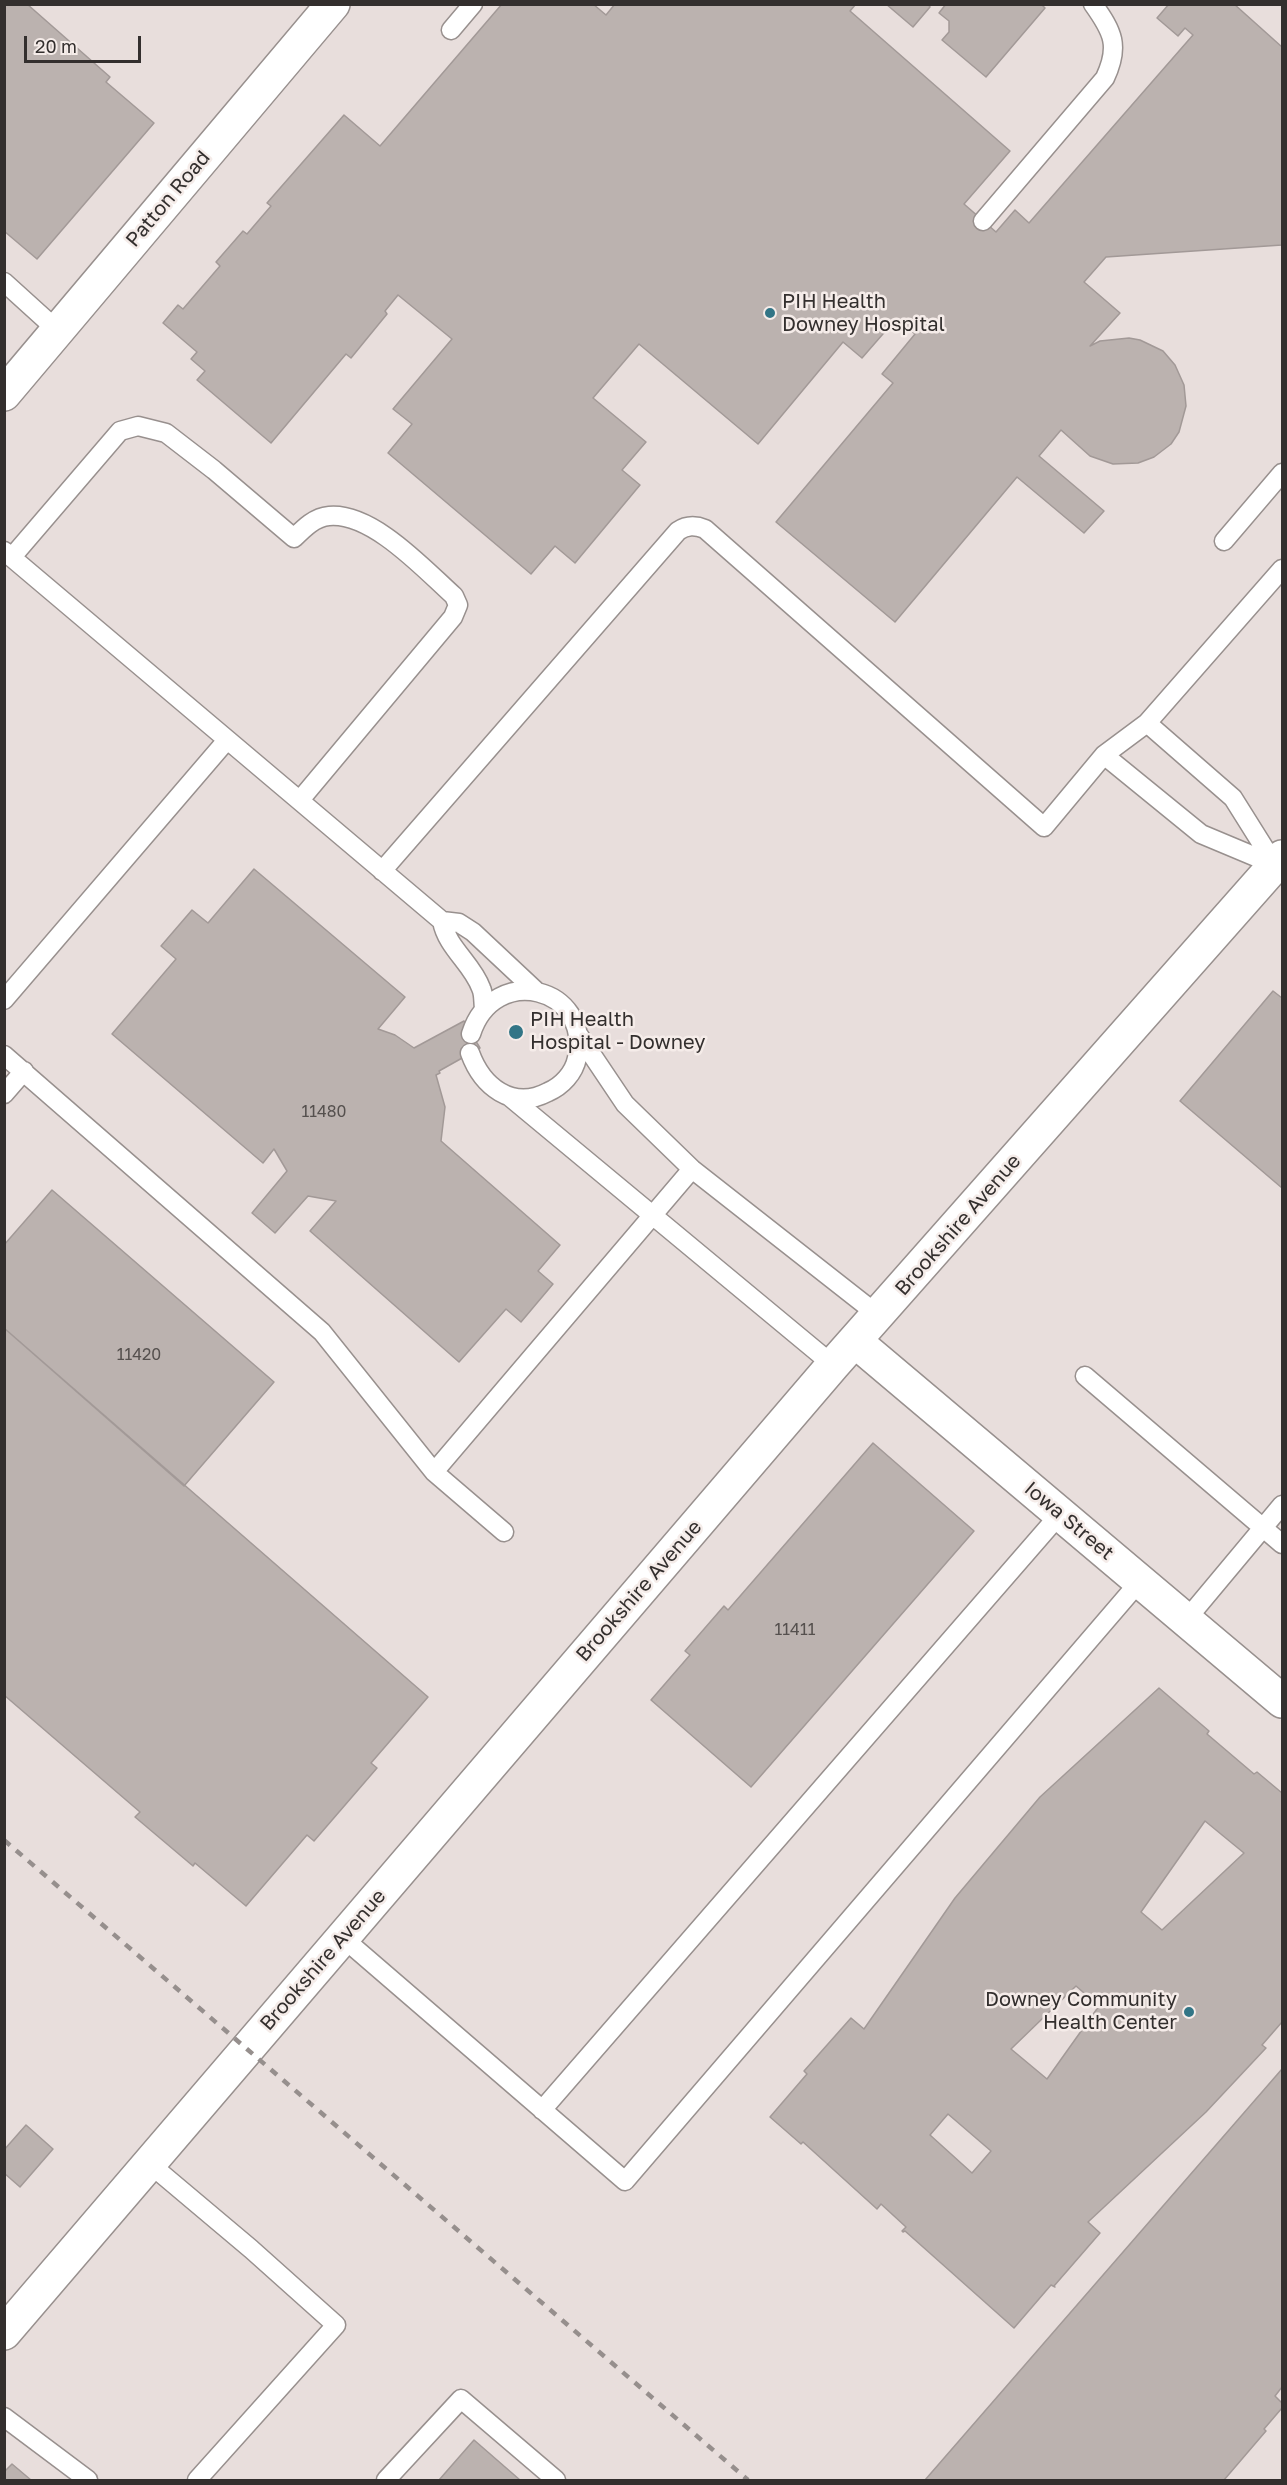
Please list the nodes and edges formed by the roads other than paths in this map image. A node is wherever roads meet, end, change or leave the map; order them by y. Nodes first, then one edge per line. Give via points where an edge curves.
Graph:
1 (333, 4) edge
2 (473, 4) edge
3 (1093, 4) edge
4 (452, 30) dead end
5 (982, 221) dead end
6 (4, 282) edge
7 (57, 330) junction
8 (4, 394) edge
9 (1282, 473) edge
10 (1224, 541) dead end
11 (8, 554) edge
12 (1282, 569) edge
13 (1147, 723) junction
14 (227, 740) junction
15 (1104, 755) junction
16 (300, 800) junction
17 (1280, 864) edge
18 (382, 871) junction
19 (442, 921) junction
20 (536, 991) junction
21 (4, 1000) edge
22 (484, 1008) junction
23 (471, 1034) dead end
24 (578, 1034) junction
25 (470, 1053) dead end
26 (4, 1055) edge
27 (24, 1071) junction
28 (4, 1094) edge
29 (510, 1097) junction
30 (692, 1169) junction
31 (652, 1216) junction
32 (878, 1315) junction
33 (855, 1341) junction
34 (833, 1365) junction
35 (1085, 1376) dead end
36 (434, 1472) junction
37 (1282, 1505) edge
38 (1060, 1514) junction
39 (1263, 1528) junction
40 (504, 1532) dead end
41 (1282, 1544) edge
42 (1140, 1581) junction
43 (1186, 1620) junction
44 (1282, 1701) edge
45 (342, 1937) junction
46 (542, 2110) junction
47 (150, 2164) junction
48 (4, 2333) edge
49 (4, 2417) edge
50 (88, 2481) edge
51 (197, 2481) edge
52 (387, 2481) edge
53 (556, 2481) edge

1 - 7 street, Patton Road
2 - 4 lane
3 - 5 lane via 1106,21 1113,43 1113,61 1105,78
6 - 7 lane
7 - 8 street, Patton Road
9 - 10 lane
11 - 14 lane
11 - 16 lane via 120,431 138,426 166,433 294,538 306,525 335,516 363,524 395,543 454,596 458,605 453,617
12 - 13 lane
13 - 15 lane
13 - 17 lane via 1233,798
14 - 16 lane
14 - 21 lane
15 - 17 lane via 1201,834
15 - 18 lane via 1044,827 705,529 692,526 678,531
16 - 18 lane
17 - 32 street, Brookshire Avenue
18 - 19 lane
19 - 20 lane via 459,923 473,932
19 - 22 lane via 448,940 482,990
20 - 22 lane via 510,991
20 - 24 lane via 564,1006
22 - 23 lane
24 - 29 lane via 575,1065 556,1089 542,1096
24 - 30 lane via 624,1104
25 - 29 lane via 484,1080
26 - 27 lane
27 - 28 lane
27 - 36 lane via 322,1332
29 - 31 lane
30 - 31 lane
30 - 32 lane
31 - 34 lane
31 - 36 lane
32 - 33 street, Brookshire Avenue
33 - 34 street, Brookshire Avenue
33 - 38 street, Iowa Street
34 - 45 street, Brookshire Avenue
35 - 39 lane
36 - 40 lane
37 - 39 lane
38 - 42 street, Iowa Street
38 - 46 lane
39 - 41 lane
39 - 43 lane
42 - 43 street, Iowa Street
42 - 46 lane via 625,2181
43 - 44 street, Iowa Street
45 - 46 lane
45 - 47 street, Brookshire Avenue
47 - 48 street, Brookshire Avenue
47 - 51 lane via 336,2325
49 - 50 lane
52 - 53 lane via 460,2398

